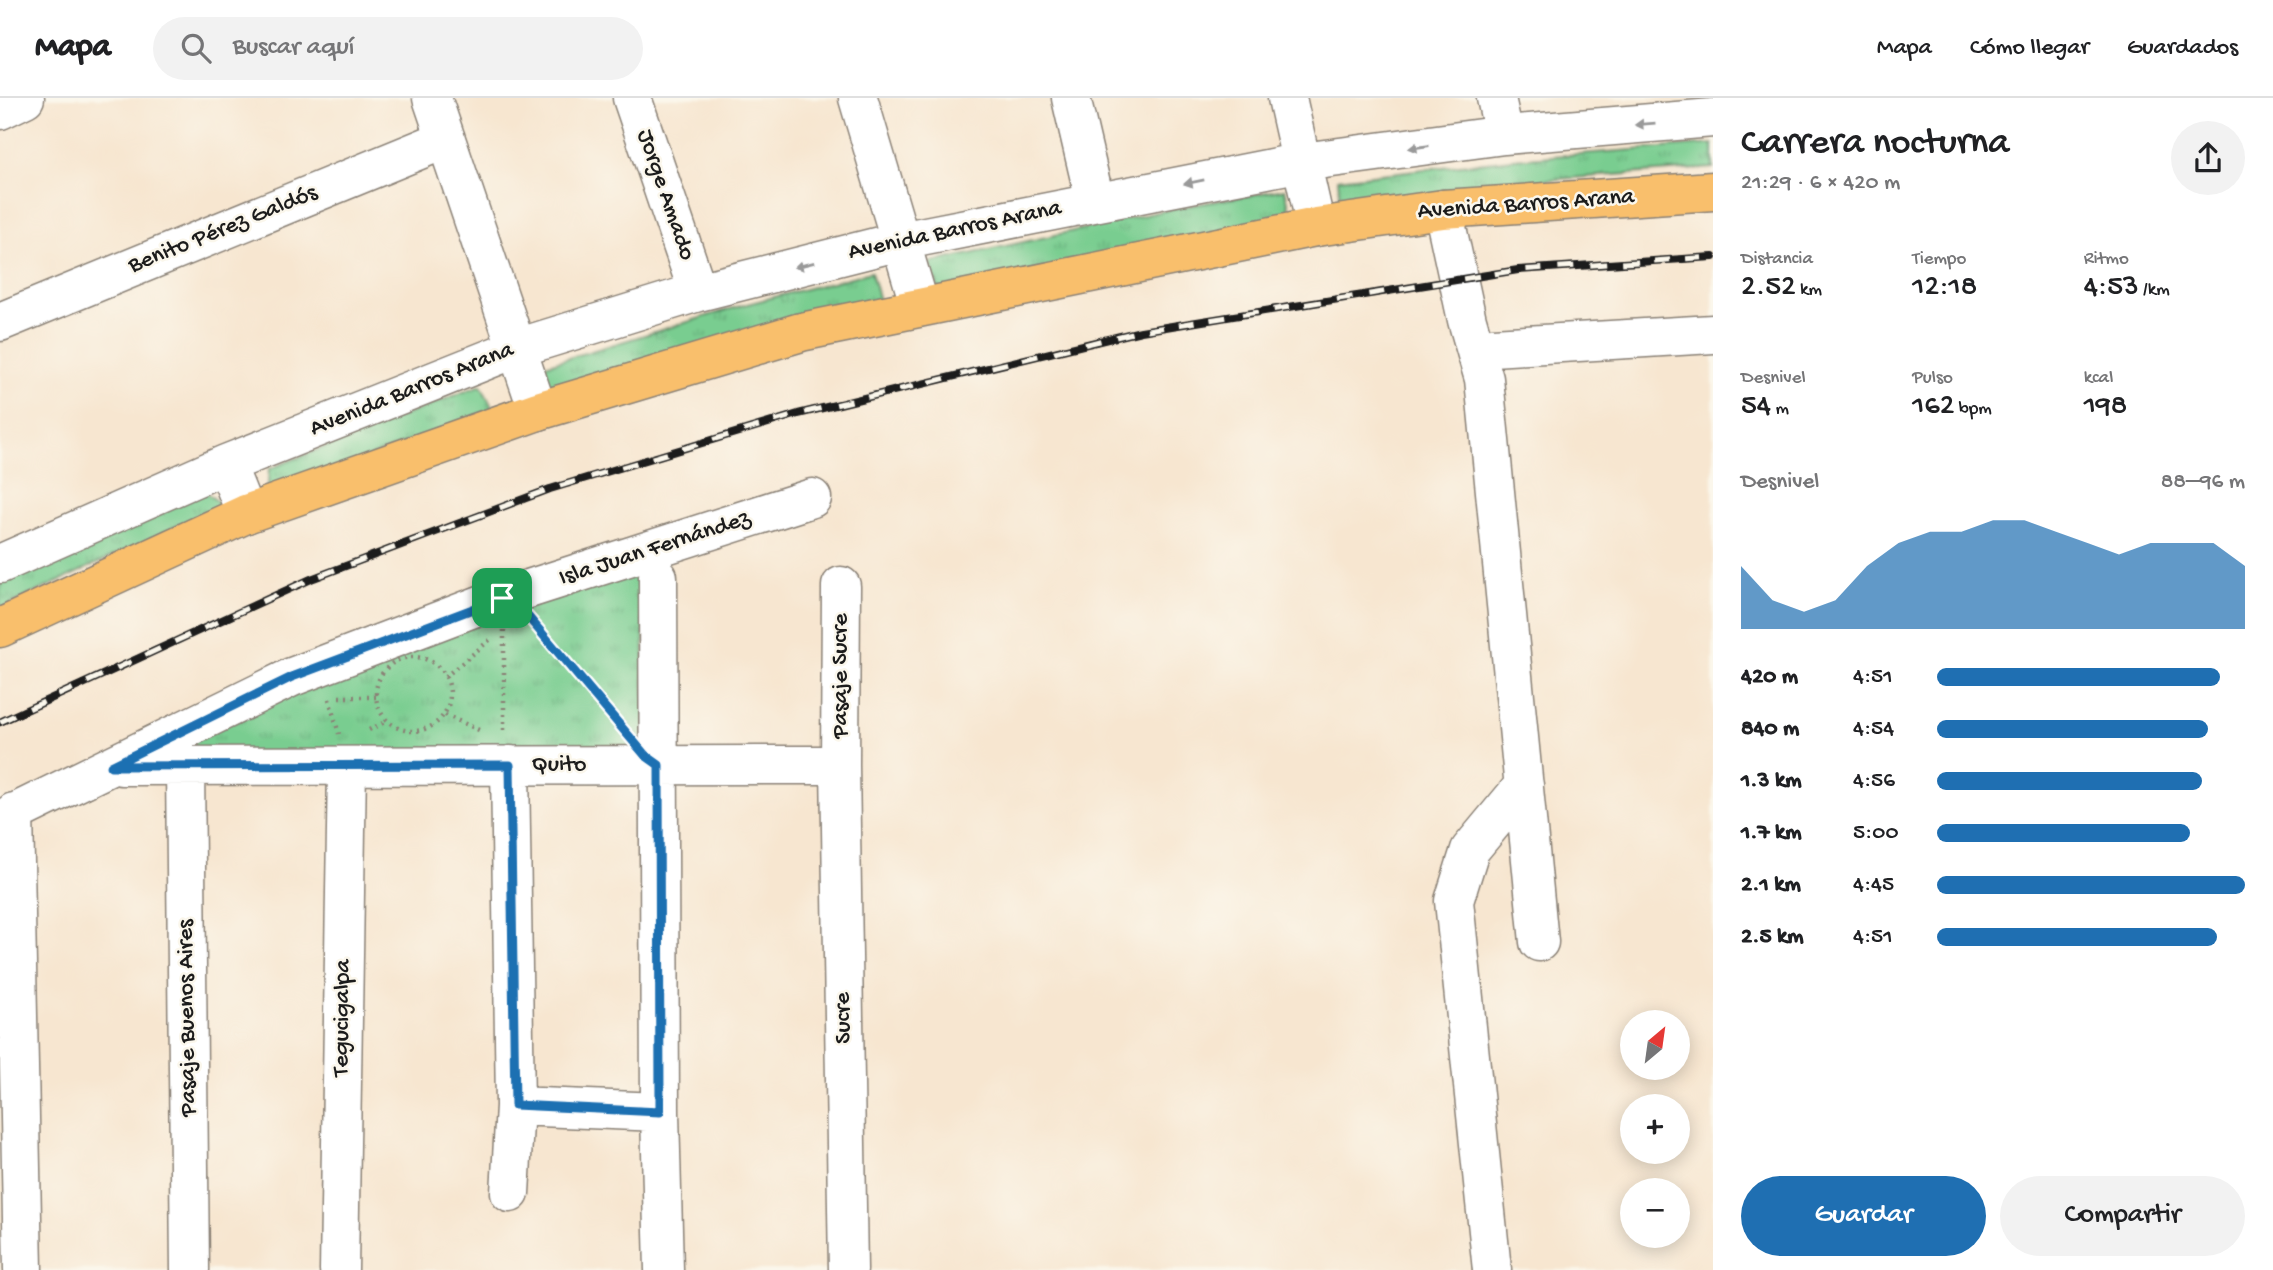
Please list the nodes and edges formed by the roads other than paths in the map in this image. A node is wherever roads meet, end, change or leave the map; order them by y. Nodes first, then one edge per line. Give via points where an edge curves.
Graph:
1 (25, 98) edge
2 (432, 98) edge
3 (632, 98) edge
4 (858, 98) edge
5 (1071, 98) edge
6 (1287, 98) edge
7 (1496, 98) edge
8 (0, 110) edge
9 (1710, 111) edge
10 (1504, 135) junction
11 (446, 139) junction
12 (1302, 162) junction
13 (1713, 191) edge
14 (1095, 201) junction
15 (1443, 209) junction
16 (1316, 227) junction
17 (900, 241) junction
18 (698, 292) junction
19 (920, 307) junction
20 (0, 322) edge
21 (1713, 334) edge
22 (517, 348) junction
23 (1476, 348) junction
24 (538, 411) junction
25 (226, 464) junction
26 (812, 498) dead end
27 (246, 514) junction
28 (0, 564) edge
29 (659, 577) dead end
30 (841, 586) dead end
31 (0, 628) edge
32 (501, 750) junction
33 (659, 765) junction
34 (840, 765) junction
35 (111, 766) junction
36 (186, 766) junction
37 (346, 766) junction
38 (1524, 785) junction
39 (7, 816) edge
40 (1539, 942) dead end
41 (10, 1096) edge
42 (515, 1105) junction
43 (660, 1112) junction
44 (510, 1193) dead end
45 (15, 1269) edge
46 (190, 1270) edge
47 (340, 1270) edge
48 (664, 1270) edge
49 (848, 1270) edge
50 (1492, 1270) edge

1 - 8 street
2 - 11 street
3 - 18 street, Jorge Amado
4 - 17 street
5 - 14 street
6 - 12 street
7 - 10 street
9 -> 10 street, Avenida Barros Arana
10 -> 12 street, Avenida Barros Arana
11 - 20 street, Benito Pérez Galdós
11 - 22 street
12 -> 14 street, Avenida Barros Arana
12 - 16 street
13 - 15 main road, Avenida Barros Arana
14 - 17 street, Avenida Barros Arana
15 - 16 main road, Avenida Barros Arana
15 - 23 street
16 - 19 main road, Avenida Barros Arana
17 -> 18 street, Avenida Barros Arana
17 - 19 street
18 - 22 street, Avenida Barros Arana
19 - 24 main road, Avenida Barros Arana via 801,332
21 - 23 street
22 - 24 street
22 - 25 street, Avenida Barros Arana
23 - 38 street via 1485,379
24 - 27 main road, Avenida Barros Arana
25 - 27 street
25 - 28 street, Avenida Barros Arana
26 - 35 street, Isla Juan Fernández via 503,613 292,677
27 - 31 main road, Avenida Barros Arana
29 - 33 street
30 - 34 street, Pasaje Sucre
32 - 33 street, Quito
32 - 37 street, Quito
32 - 42 street
33 - 34 street, Quito
33 - 43 street
34 - 49 street, Sucre
35 - 36 street, Quito
35 - 39 street, Isla Juan Fernández
36 - 37 street, Quito
36 - 46 street, Pasaje Buenos Aires
37 - 47 street, Tegucigalpa
38 - 40 street
38 - 50 street via 1470,850 1454,901
39 - 41 street
41 - 45 street
42 - 43 street
42 - 44 street
43 - 48 street

